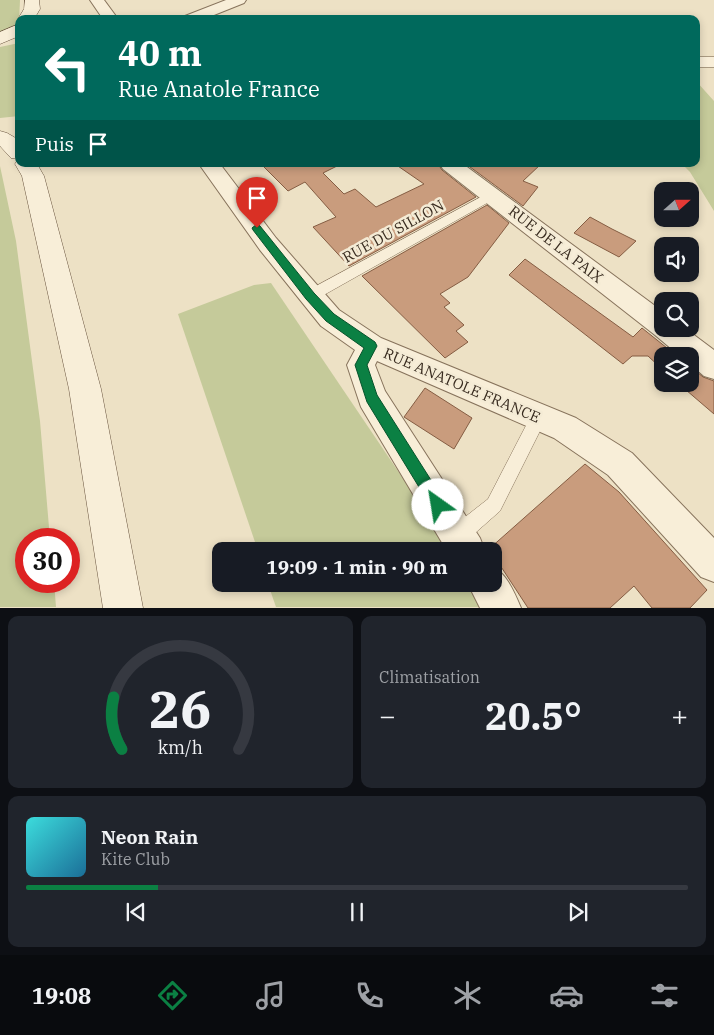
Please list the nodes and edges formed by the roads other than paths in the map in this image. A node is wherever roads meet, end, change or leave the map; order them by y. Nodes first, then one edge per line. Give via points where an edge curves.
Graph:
1 (98, 0) edge
2 (239, 0) edge
3 (108, 15) edge
4 (200, 15) edge
5 (15, 31) edge
6 (15, 36) edge
7 (0, 39) edge
8 (700, 62) edge
9 (714, 62) edge
10 (15, 126) edge
11 (0, 128) edge
12 (0, 137) edge
13 (15, 147) edge
14 (30, 167) edge
15 (211, 167) edge
16 (454, 167) edge
17 (492, 195) junction
18 (310, 296) junction
19 (654, 320) edge
20 (676, 337) edge
21 (371, 346) junction
22 (714, 367) edge
23 (539, 417) junction
24 (461, 542) edge
25 (463, 542) edge
26 (714, 564) edge
27 (492, 592) edge
28 (123, 608) edge
29 (502, 608) edge

1 - 3 street
2 - 4 street
5 - 7 main road
6 - 7 main road
8 - 9 main road
10 - 11 main road
12 - 13 main road
14 - 28 main road via 85,389
15 - 18 street, RUE ANATOLE FRANCE
16 - 17 street, RUE DE LA PAIX
17 - 18 lane, RUE DU SILLON
17 - 19 street, RUE DE LA PAIX
18 - 21 street, RUE ANATOLE FRANCE via 330,318
20 - 22 street
21 - 23 street, RUE ANATOLE FRANCE
21 - 24 street via 361,365 372,397
23 - 25 lane via 494,506
23 - 26 street, RUE ANATOLE FRANCE via 565,428 620,464
27 - 29 street

